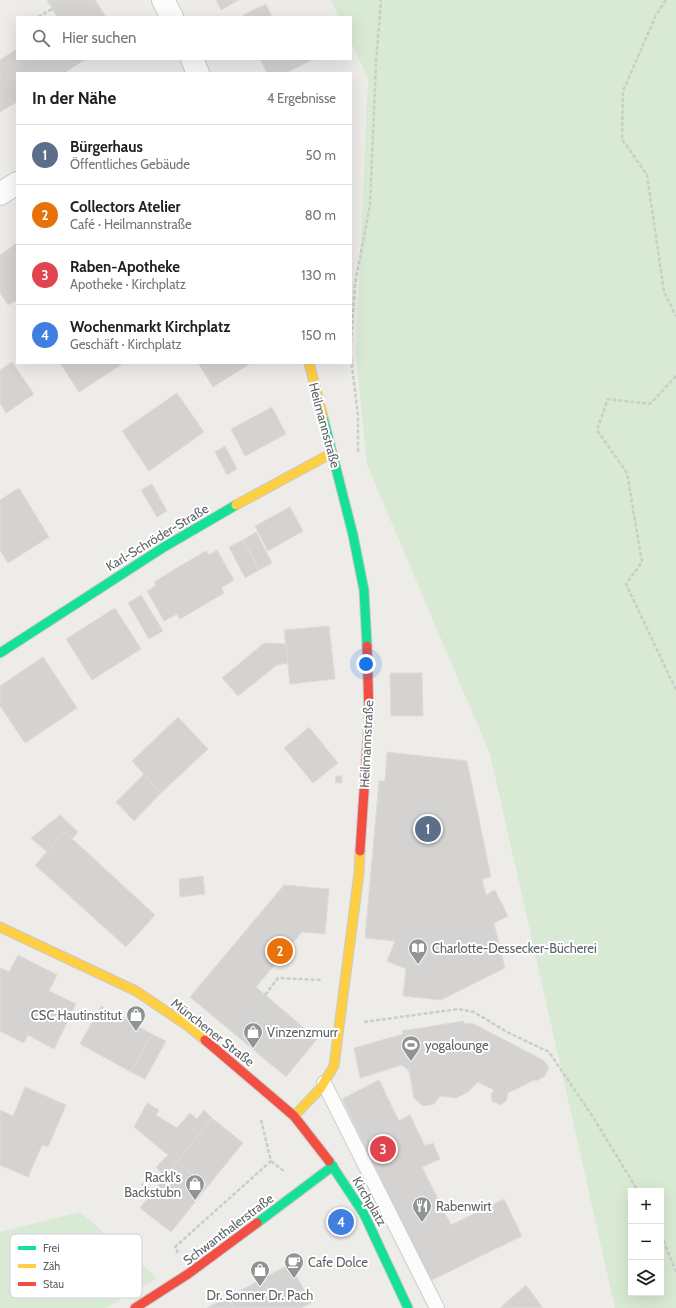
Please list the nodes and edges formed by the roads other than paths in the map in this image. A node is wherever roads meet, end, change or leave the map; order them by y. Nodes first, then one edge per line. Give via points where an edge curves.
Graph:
1 (163, 0) edge
2 (171, 16) edge
3 (192, 60) edge
4 (198, 72) edge
5 (16, 184) edge
6 (0, 194) edge
7 (309, 364) edge
8 (332, 453) junction
9 (0, 653) edge
10 (0, 927) edge
11 (324, 1082) junction
12 (294, 1116) junction
13 (333, 1166) junction
14 (135, 1308) edge
15 (408, 1308) edge
16 (437, 1308) edge

1 - 2 street
3 - 4 street
5 - 6 street
7 - 8 street, Heilmannstraße
8 - 9 street, Karl-Schröder-Straße via 164,547
8 - 11 street, Heilmannstraße via 353,534 364,590 369,717 359,873 334,1066
10 - 12 street, Münchener Straße via 136,991 188,1026
11 - 12 street, Heilmannstraße
11 - 16 lane
12 - 13 street, Kirchplatz
13 - 14 street, Schwanthalerstraße via 188,1274
13 - 15 street, Kirchplatz via 364,1214

